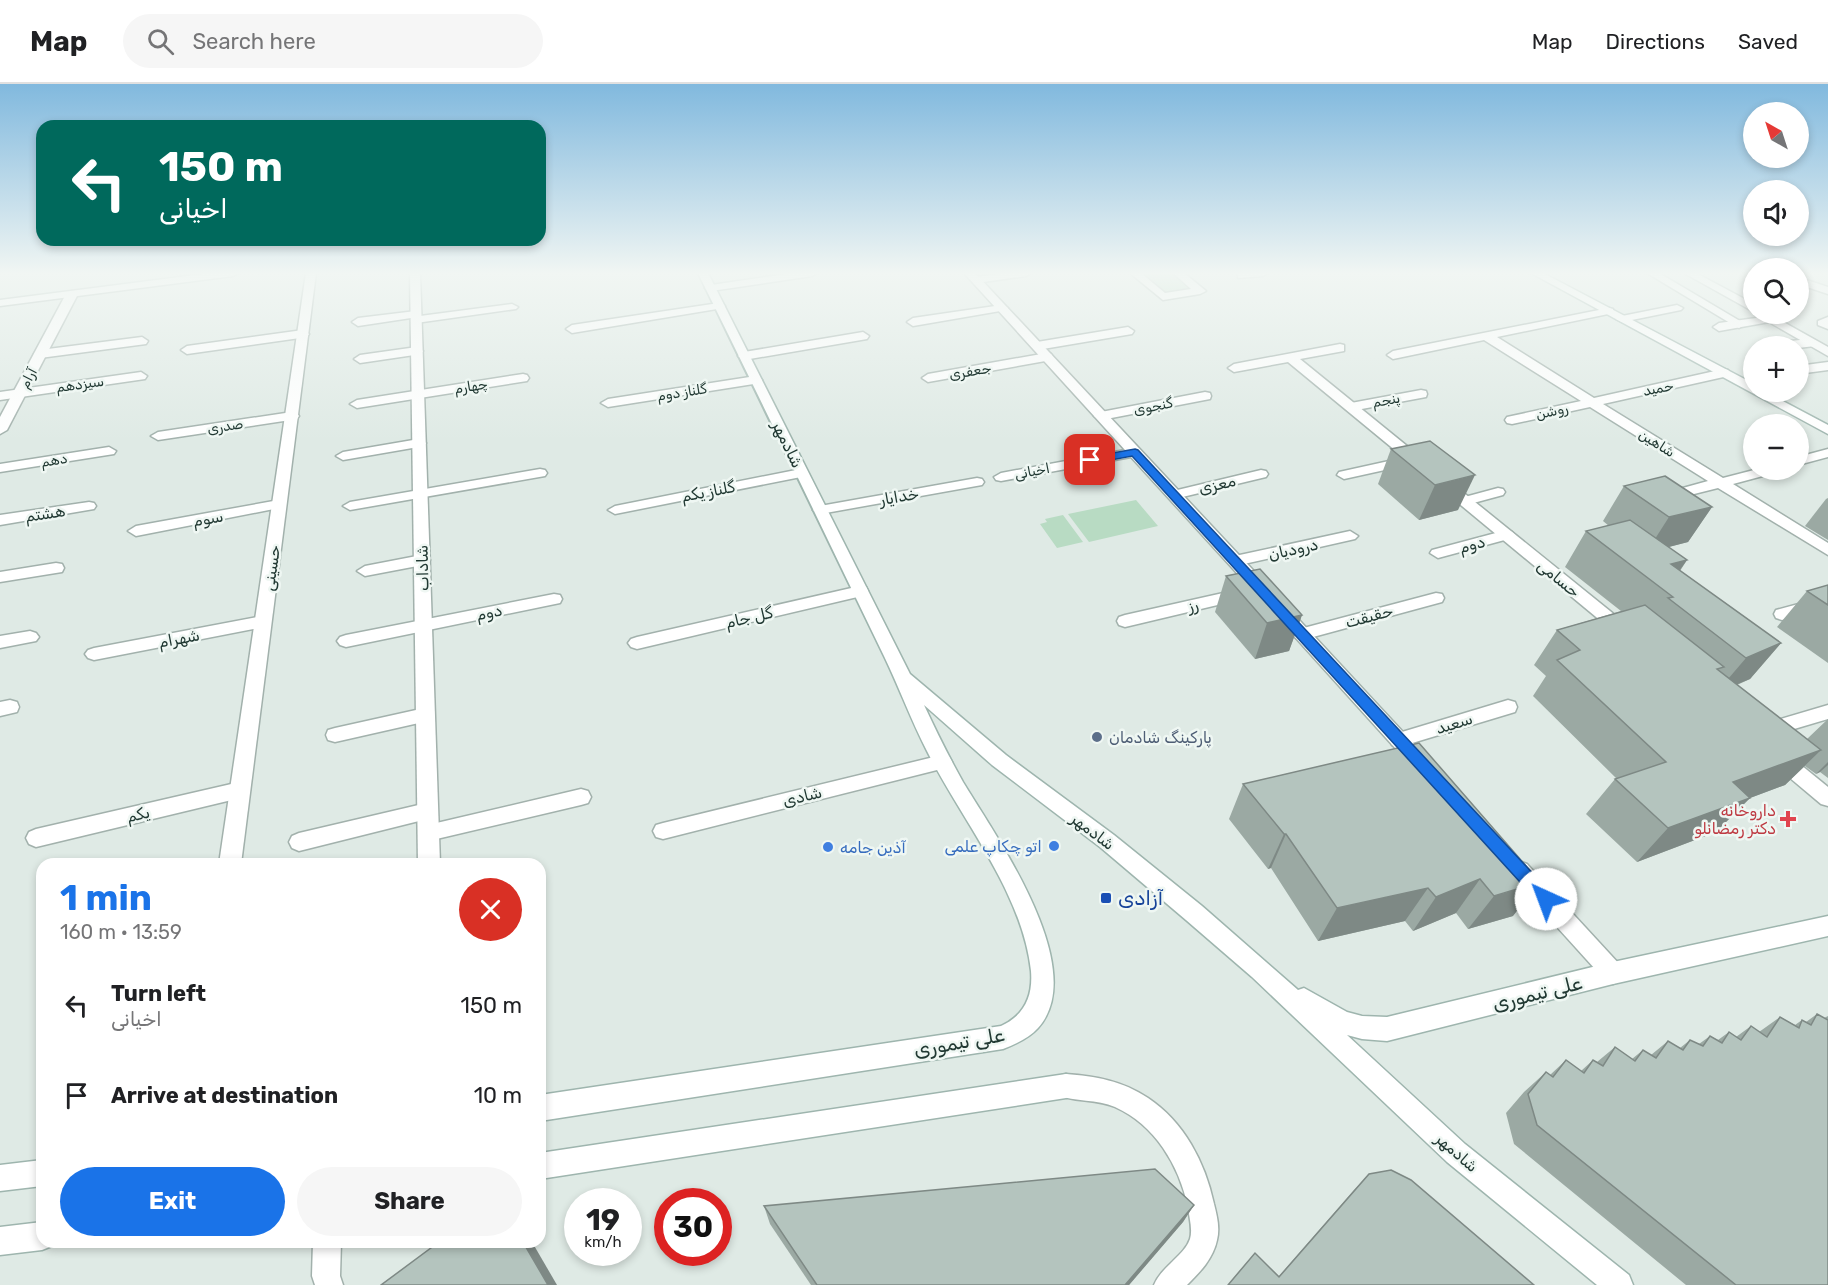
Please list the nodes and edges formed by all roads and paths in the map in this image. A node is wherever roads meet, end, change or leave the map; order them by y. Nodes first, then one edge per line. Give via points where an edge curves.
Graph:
1 (53, 329) edge
2 (304, 329) edge
3 (416, 329) edge
4 (731, 329) edge
5 (1022, 329) edge
6 (1520, 329) edge
7 (1642, 329) edge
8 (1788, 329) edge
9 (1128, 331) dead end
10 (303, 334) junction
11 (863, 336) dead end
12 (1486, 336) junction
13 (142, 341) dead end
14 (1811, 343) joint
15 (1340, 348) dead end
16 (187, 350) dead end
17 (417, 351) junction
18 (1042, 351) junction
19 (1828, 352) edge
20 (40, 354) junction
21 (1393, 355) dead end
22 (744, 356) junction
23 (1290, 357) junction
24 (360, 359) dead end
25 (1828, 366) edge
26 (1234, 368) dead end
27 (1809, 369) edge
28 (1724, 373) junction
29 (141, 376) dead end
30 (523, 378) dead end
31 (928, 378) dead end
32 (756, 380) junction
33 (1743, 383) edge
34 (20, 393) junction
35 (418, 394) junction
36 (1421, 394) dead end
37 (0, 396) edge
38 (1205, 396) dead end
39 (1777, 402) edge
40 (1593, 403) junction
41 (357, 404) dead end
42 (608, 404) dead end
43 (1351, 407) junction
44 (292, 416) junction
45 (1101, 416) junction
46 (1512, 420) dead end
47 (0, 430) edge
48 (1828, 430) edge
49 (158, 436) dead end
50 (419, 443) junction
51 (109, 451) dead end
52 (1135, 452) junction
53 (1828, 453) edge
54 (343, 456) dead end
55 (1809, 458) edge
56 (1414, 459) junction
57 (0, 468) edge
58 (540, 473) dead end
59 (801, 473) junction
60 (1261, 474) dead end
61 (1344, 475) dead end
62 (1001, 477) dead end
63 (1743, 477) edge
64 (977, 482) dead end
65 (1721, 483) junction
66 (1498, 492) dead end
67 (420, 494) junction
68 (1174, 495) junction
69 (1466, 501) junction
70 (1646, 503) edge
71 (279, 504) junction
72 (89, 506) dead end
73 (350, 506) dead end
74 (615, 510) dead end
75 (820, 510) junction
76 (0, 520) edge
77 (136, 531) dead end
78 (1506, 535) junction
79 (1350, 536) dead end
80 (1828, 550) edge
81 (1438, 553) dead end
82 (422, 560) junction
83 (1235, 561) junction
84 (56, 568) dead end
85 (365, 571) dead end
86 (0, 577) edge
87 (1261, 589) junction
88 (860, 591) junction
89 (1436, 598) dead end
90 (554, 599) dead end
91 (1828, 601) edge
92 (1782, 614) dead end
93 (1125, 621) dead end
94 (264, 622) junction
95 (423, 626) junction
96 (1302, 634) junction
97 (30, 637) dead end
98 (1633, 639) edge
99 (346, 641) dead end
100 (0, 642) edge
101 (637, 644) dead end
102 (94, 654) dead end
103 (901, 674) junction
104 (1508, 707) dead end
105 (1828, 712) edge
106 (425, 715) junction
107 (335, 735) dead end
108 (1399, 740) junction
109 (942, 762) junction
110 (1420, 763) junction
111 (1398, 768) edge
112 (1436, 780) edge
113 (240, 790) junction
114 (581, 797) dead end
115 (1828, 798) edge
116 (427, 811) junction
117 (663, 831) dead end
118 (428, 833) junction
119 (36, 838) dead end
120 (299, 842) dead end
121 (1506, 857) edge
122 (231, 858) edge
123 (429, 858) edge
124 (1828, 926) edge
125 (1260, 970) junction
126 (1613, 973) junction
127 (546, 1107) edge
128 (546, 1165) edge
129 (36, 1174) edge
130 (0, 1178) edge
131 (36, 1237) edge
132 (0, 1242) edge
133 (327, 1248) edge
134 (327, 1280) edge
135 (1168, 1285) edge
136 (1619, 1285) edge

1 - 20 street, آرام
2 - 10 street, حسینی
3 - 17 street, شاداب
4 - 22 street, شادمهر
5 - 18 street
6 - 12 street
7 - 28 street
8 - 14 street
9 - 18 street, جعفری
10 - 16 street
10 - 44 street, حسینی
11 - 22 street
12 - 21 street
12 - 40 street, شاهین
13 - 20 street
14 - 19 street
15 - 23 street
17 - 24 street
17 - 35 street, شاداب
18 - 31 street, جعفری
18 - 45 street
20 - 34 street, آرام
22 - 32 street, شادمهر
23 - 26 street
23 - 43 street, حسامی
25 - 27 street
28 - 33 street
28 - 40 street, حمید
29 - 34 street, سیزدهم
30 - 35 street, چهارم
32 - 42 street, گلناز دوم
32 - 59 street, شادمهر
34 - 37 street, سیزدهم
34 - 47 street, آرام
35 - 41 street, چهارم
35 - 50 street, شاداب
36 - 43 street, پنجم
38 - 45 street, گنجوی
39 - 48 street
40 - 46 street, روشن
40 - 65 street, شاهین
43 - 56 street, حسامی
44 - 49 street, صدری
44 - 71 street, حسینی
45 - 52 street
50 - 54 street
50 - 67 street, شاداب
51 - 57 street, دهم
52 - 62 street, اخیانی
52 - 68 street
53 - 55 street
56 - 61 street
56 - 69 street, حسامی
58 - 67 street
59 - 74 street, گلناز یکم
59 - 75 street, شادمهر
60 - 68 street, معزی
63 - 65 street
64 - 75 street, خدایار
65 - 70 street
65 - 80 street, شاهین
66 - 69 street
67 - 73 street
67 - 82 street, شاداب
68 - 83 street
69 - 78 street, حسامی
71 - 77 street, سوم
71 - 94 street, حسینی
72 - 76 street, هشتم
75 - 88 street, شادمهر
78 - 81 street, دوم
78 - 98 street, حسامی
79 - 83 street, درودیان
82 - 85 street
82 - 95 street, شاداب
83 - 87 street
84 - 86 street
87 - 93 street, رز
87 - 96 street
88 - 101 street, گل جام
88 - 103 street, شادمهر
89 - 96 street, حقیقت
90 - 95 street, دوم
91 - 92 street
94 - 102 street, شهرام
94 - 113 street, حسینی
95 - 99 street, دوم
95 - 106 street, شاداب
96 - 108 street
97 - 100 street
103 - 109 street, علی تیموری
103 - 125 street, شادمهر via 999,760 1107,841
104 - 108 street, سعید
105 - 115 street via 1751,735
106 - 107 street
106 - 116 street, شاداب
108 - 110 street
109 - 117 street, شادی
109 - 127 street, علی تیموری via 1004,871 1032,935 1043,987 1040,1005 1032,1018 1003,1037
110 - 111 street
110 - 112 street
113 - 119 street, یکم
113 - 122 street, حسینی
114 - 118 street
116 - 118 street, شاداب
116 - 120 street
118 - 123 street, شاداب
121 - 126 street
124 - 126 street, علی تیموری
125 - 126 street, علی تیموری via 1332,1018 1364,1030 1387,1029
125 - 136 street, شادمهر via 1456,1153
128 - 135 street via 1066,1086 1101,1090 1123,1097 1156,1119 1172,1137 1194,1178 1204,1227 1201,1247
129 - 130 street
131 - 132 street
133 - 134 street

